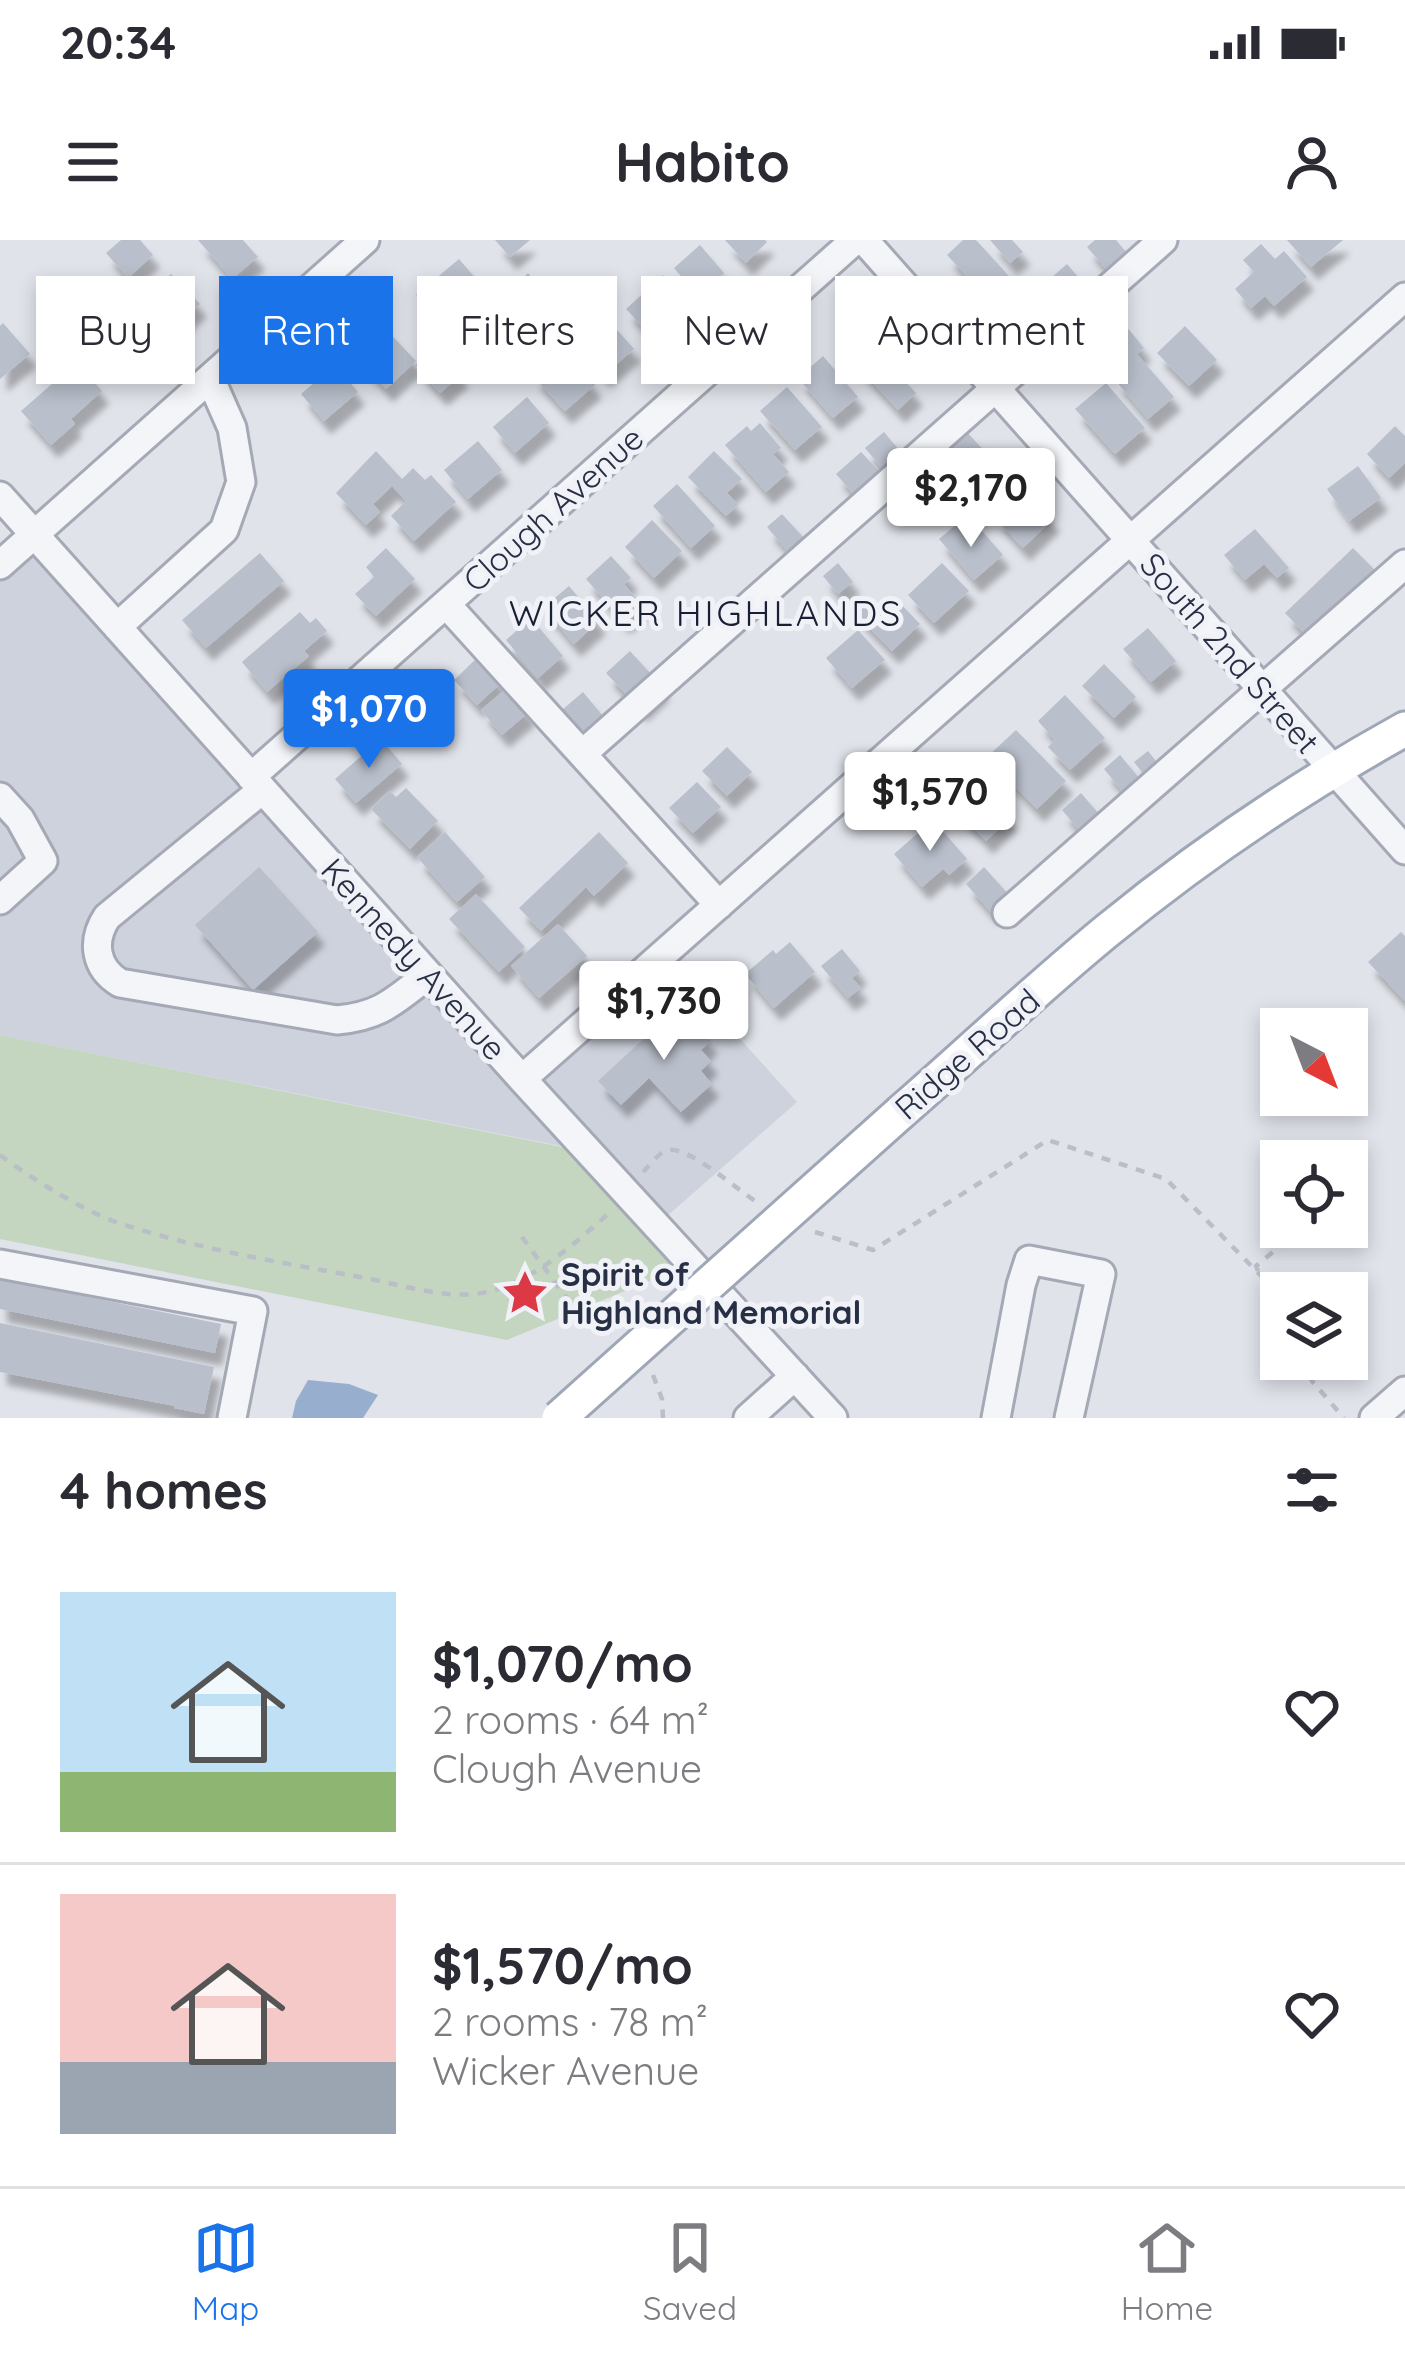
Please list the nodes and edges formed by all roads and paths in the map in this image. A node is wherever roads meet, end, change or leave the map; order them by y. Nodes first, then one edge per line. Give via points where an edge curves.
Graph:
1 (365, 240) edge
2 (860, 240) edge
3 (1163, 240) edge
4 (1405, 297) edge
5 (210, 378) junction
6 (995, 389) junction
7 (0, 496) edge
8 (34, 534) junction
9 (1131, 542) junction
10 (1405, 564) edge
11 (0, 565) edge
12 (446, 604) junction
13 (117, 627) junction
14 (1262, 690) junction
15 (1405, 728) edge
16 (583, 754) junction
17 (1332, 769) junction
18 (257, 783) junction
19 (0, 797) edge
20 (1405, 850) edge
21 (0, 900) edge
22 (719, 905) junction
23 (1007, 913) dead end
24 (428, 975) junction
25 (522, 1079) junction
26 (0, 1155) edge
27 (648, 1167) dead end
28 (759, 1204) dead end
29 (609, 1214) dead end
30 (817, 1233) dead end
31 (522, 1237) dead end
32 (1278, 1248) edge
33 (0, 1264) edge
34 (543, 1266) junction
35 (1260, 1276) joint
36 (623, 1341) dead end
37 (652, 1373) dead end
38 (796, 1376) junction
39 (1312, 1380) edge
40 (1405, 1391) edge
41 (232, 1418) edge
42 (559, 1418) edge
43 (663, 1418) edge
44 (748, 1418) edge
45 (833, 1418) edge
46 (996, 1418) edge
47 (1069, 1418) edge
48 (1344, 1418) edge
49 (1374, 1418) edge

1 - 5 street
2 - 6 street, South 2nd Street
2 - 12 street, Clough Avenue
3 - 6 street
4 - 9 street
5 - 8 street
5 - 13 street via 232,428 241,482 224,530
6 - 9 street, South 2nd Street
6 - 16 street
7 - 8 street, Kennedy Avenue
8 - 11 street
8 - 13 street, Kennedy Avenue
9 - 14 street, South 2nd Street
9 - 22 street
10 - 14 street
12 - 16 street
12 - 18 street, Clough Avenue
13 - 18 street, Kennedy Avenue
14 - 17 street, South 2nd Street
14 - 23 street
15 - 17 main road, Ridge Road
16 - 22 street
17 - 20 street, South 2nd Street
17 - 42 main road, Ridge Road, bridge via 1142,904
18 - 24 street, Kennedy Avenue
18 - 24 street, Clough Avenue via 100,926 97,951 110,976 337,1020 388,1007
19 - 21 street via 43,861
22 - 25 street
24 - 25 street, Kennedy Avenue
25 - 38 street, Kennedy Avenue
26 - 34 path via 114,1222 212,1249 470,1294
27 - 28 path via 665,1151 684,1151
29 - 34 path
30 - 35 path via 873,1250 1048,1140 1166,1178
31 - 34 path
32 - 35 path via 1256,1266
33 - 41 street via 253,1311
34 - 36 path via 565,1296
37 - 43 path
38 - 44 street
38 - 45 street, Kennedy Avenue
39 - 48 path
40 - 49 street
46 - 47 street via 1029,1260 1101,1274

